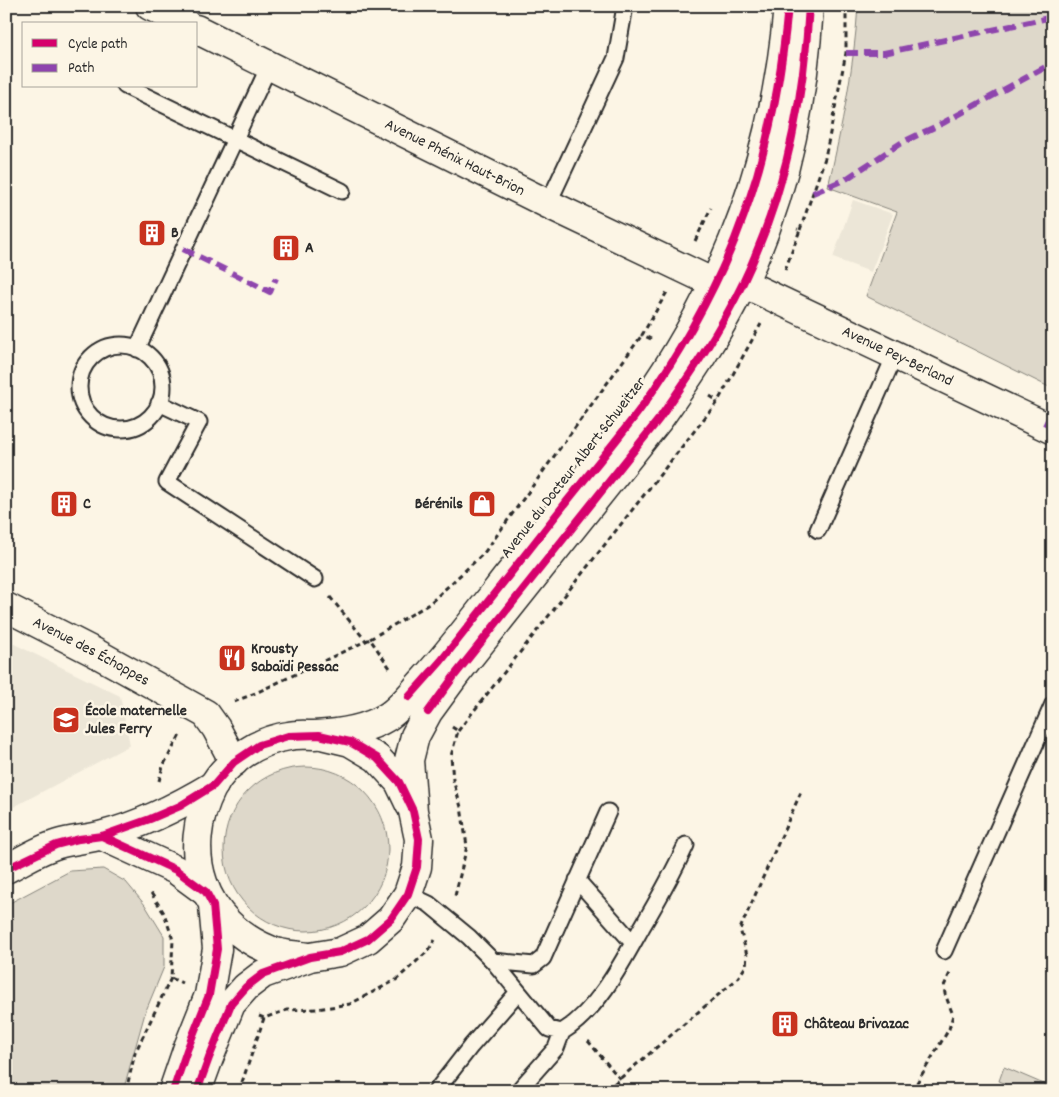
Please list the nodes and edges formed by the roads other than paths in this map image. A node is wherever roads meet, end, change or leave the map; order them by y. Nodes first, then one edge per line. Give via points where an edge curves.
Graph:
1 (150, 6) edge
2 (626, 6) edge
3 (788, 6) edge
4 (809, 6) edge
5 (182, 22) edge
6 (198, 30) edge
7 (270, 64) junction
8 (129, 88) edge
9 (234, 139) junction
10 (342, 191) dead end
11 (548, 204) junction
12 (714, 283) junction
13 (743, 283) junction
14 (137, 348) junction
15 (895, 355) junction
16 (159, 403) junction
17 (1053, 430) edge
18 (818, 530) dead end
19 (315, 579) road end
20 (6, 607) edge
21 (1053, 704) edge
22 (418, 705) junction
23 (319, 735) junction
24 (234, 762) junction
25 (214, 785) junction
26 (413, 810) junction
27 (608, 812) dead end
28 (102, 836) junction
29 (686, 845) dead end
30 (6, 869) edge
31 (577, 880) junction
32 (408, 894) junction
33 (209, 899) junction
34 (633, 943) junction
35 (944, 951) dead end
36 (310, 957) junction
37 (494, 961) junction
38 (518, 992) junction
39 (220, 999) junction
40 (562, 1032) junction
41 (174, 1091) edge
42 (198, 1091) edge
43 (436, 1091) edge
44 (518, 1091) edge

1 - 5 main road
2 - 11 lane via 616,58
3 - 12 main road, Avenue du Docteur Albert Schweitzer via 785,47 765,149 735,239
4 - 13 main road, Avenue du Docteur Albert Schweitzer via 800,99 786,160 768,221
6 - 7 main road, Avenue Phénix Haut-Brion
7 - 9 lane
7 - 11 main road, Avenue Phénix Haut-Brion
8 - 9 lane
9 - 10 lane
9 - 14 lane
11 - 12 main road, Avenue Phénix Haut-Brion
12 - 22 main road, Avenue du Docteur Albert Schweitzer via 676,354 642,407 441,662
13 - 15 main road, Avenue Pey-Berland
13 - 22 main road, Avenue du Docteur Albert Schweitzer via 711,341 659,419 455,675
14 - 16 lane via 153,359 160,371 163,384
14 - 16 lane via 116,345 91,357 80,382 80,396 85,409 101,423 121,429 146,420
15 - 17 main road, Avenue Pey-Berland
15 - 18 lane
16 - 19 lane via 199,422 167,482
20 - 24 main road, Avenue des Échoppes via 206,714
21 - 35 lane
22 - 23 main road, Avenue du Docteur Albert Schweitzer via 367,728
22 - 26 main road, Avenue du Docteur Albert Schweitzer via 409,760
23 - 24 main road, Avenue du Docteur Albert Schweitzer via 288,736 259,745
23 - 26 main road, Avenue du Docteur Albert Schweitzer via 350,742 377,758 399,782
24 - 25 main road, Avenue du Docteur Albert Schweitzer
25 - 28 main road via 180,806
25 - 33 main road, Avenue du Docteur Albert Schweitzer via 199,819 196,856
26 - 32 main road, Avenue du Docteur Albert Schweitzer via 419,838 417,867
27 - 31 lane
28 - 30 main road via 56,844
28 - 33 main road via 176,870
29 - 34 lane
31 - 34 lane
31 - 37 lane via 542,958 534,965
32 - 36 main road, Avenue du Docteur Albert Schweitzer via 391,919 368,939 340,952
32 - 37 lane via 429,904
33 - 36 main road, Avenue du Docteur Albert Schweitzer via 238,934 272,952
33 - 39 main road, Avenue du Docteur Albert Schweitzer
34 - 40 lane via 610,984 574,1024
36 - 39 main road, Avenue du Docteur Albert Schweitzer via 263,974 246,987
37 - 38 lane
38 - 40 lane via 549,1029
38 - 43 lane
39 - 41 main road, Avenue du Docteur Albert Schweitzer via 186,1050
39 - 42 main road, Avenue du Docteur Albert Schweitzer via 209,1058
40 - 44 lane via 556,1048

